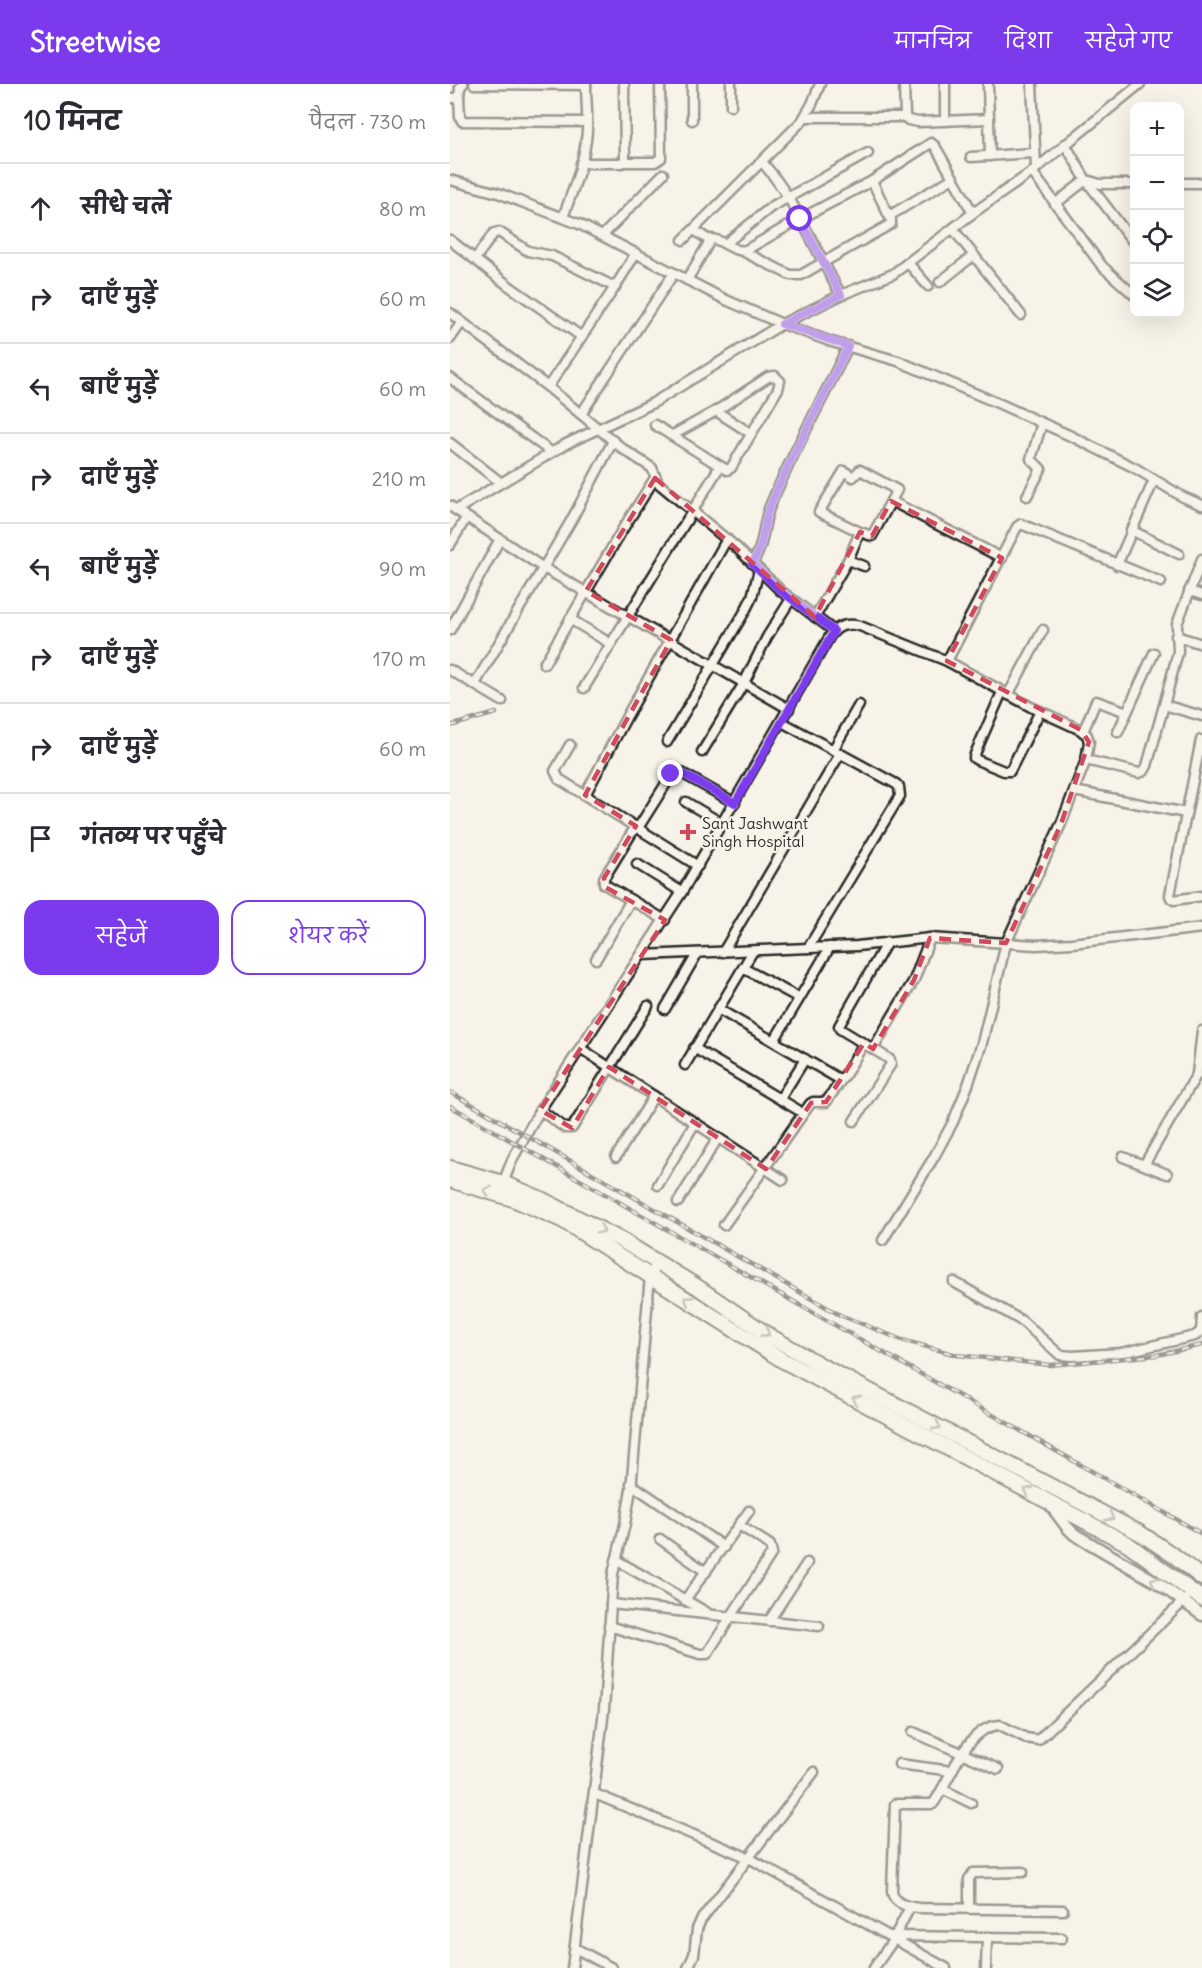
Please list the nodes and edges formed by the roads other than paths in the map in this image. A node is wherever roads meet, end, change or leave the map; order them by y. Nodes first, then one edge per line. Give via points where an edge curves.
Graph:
1 (463, 84) edge
2 (474, 84) edge
3 (586, 84) edge
4 (624, 84) edge
5 (660, 84) edge
6 (692, 84) edge
7 (731, 84) edge
8 (820, 84) edge
9 (904, 84) edge
10 (945, 84) edge
11 (988, 84) edge
12 (1032, 84) edge
13 (1140, 84) edge
14 (532, 85) edge
15 (454, 98) edge
16 (731, 105) dead end
17 (805, 117) junction
18 (905, 117) junction
19 (990, 119) junction
20 (692, 120) dead end
21 (945, 121) junction
22 (587, 122) junction
23 (1065, 144) junction
24 (868, 153) dead end
25 (1034, 153) junction
26 (990, 156) junction
27 (971, 157) dead end
28 (624, 162) junction
29 (762, 162) junction
30 (581, 163) junction
31 (1034, 170) junction
32 (663, 174) dead end
33 (953, 178) junction
34 (450, 180) edge
35 (1086, 180) junction
36 (872, 181) junction
37 (1184, 183) edge
38 (1202, 183) edge
39 (1130, 184) edge
40 (789, 197) junction
41 (1055, 204) junction
42 (973, 213) junction
43 (889, 216) junction
44 (563, 217) junction
45 (800, 219) junction
46 (953, 229) junction
47 (693, 230) junction
48 (603, 235) junction
49 (1130, 238) edge
50 (450, 240) edge
51 (683, 240) dead end
52 (709, 240) junction
53 (726, 244) junction
54 (742, 251) junction
55 (636, 253) junction
56 (974, 255) junction
57 (475, 259) junction
58 (822, 262) junction
59 (908, 263) junction
60 (674, 273) junction
61 (687, 280) junction
62 (940, 282) dead end
63 (928, 286) dead end
64 (615, 287) junction
65 (1130, 291) edge
66 (841, 295) junction
67 (450, 313) edge
68 (1021, 315) dead end
69 (462, 322) junction
70 (782, 324) junction
71 (582, 337) junction
72 (450, 339) edge
73 (848, 346) junction
74 (450, 378) edge
75 (548, 387) junction
76 (716, 411) junction
77 (581, 414) junction
78 (1042, 423) junction
79 (655, 425) dead end
80 (600, 429) junction
81 (750, 433) junction
82 (674, 435) junction
83 (614, 441) junction
84 (450, 442) edge
85 (551, 452) junction
86 (720, 466) junction
87 (655, 478) junction
88 (1154, 480) junction
89 (500, 482) junction
90 (1027, 496) dead end
91 (891, 501) junction
92 (1202, 505) edge
93 (453, 508) edge
94 (692, 512) junction
95 (466, 518) junction
96 (1131, 530) junction
97 (861, 532) junction
98 (500, 539) junction
99 (727, 539) junction
100 (450, 545) edge
101 (1179, 554) dead end
102 (1002, 558) junction
103 (1202, 559) edge
104 (848, 560) junction
105 (752, 563) junction
106 (1117, 565) junction
107 (864, 566) dead end
108 (542, 567) junction
109 (759, 570) junction
110 (1161, 582) dead end
111 (586, 591) junction
112 (1189, 591) junction
113 (1202, 595) edge
114 (791, 598) junction
115 (629, 616) junction
116 (815, 617) junction
117 (570, 619) junction
118 (450, 630) edge
119 (1043, 630) dead end
120 (834, 631) junction
121 (1176, 636) junction
122 (671, 640) junction
123 (611, 644) junction
124 (1202, 644) edge
125 (1154, 653) dead end
126 (947, 661) junction
127 (544, 664) dead end
128 (712, 665) junction
129 (450, 669) edge
130 (744, 683) junction
131 (475, 684) junction
132 (584, 688) dead end
133 (1005, 694) junction
134 (502, 701) dead end
135 (859, 705) dead end
136 (1164, 705) junction
137 (789, 709) junction
138 (1040, 711) junction
139 (1127, 712) junction
140 (1202, 716) edge
141 (782, 722) junction
142 (1083, 732) junction
143 (1119, 732) dead end
144 (1201, 740) edge
145 (667, 742) dead end
146 (570, 745) dead end
147 (836, 752) junction
148 (702, 753) dead end
149 (1086, 760) junction
150 (1199, 762) edge
151 (1074, 791) junction
152 (585, 795) junction
153 (686, 802) dead end
154 (735, 803) junction
155 (1186, 813) junction
156 (723, 824) junction
157 (637, 827) junction
158 (637, 864) dead end
159 (698, 866) junction
160 (682, 892) junction
161 (1202, 896) edge
162 (631, 900) junction
163 (665, 920) junction
164 (1202, 928) edge
165 (930, 938) junction
166 (887, 942) junction
167 (1006, 943) junction
168 (830, 947) junction
169 (808, 948) junction
170 (753, 951) junction
171 (723, 952) junction
172 (697, 954) junction
173 (643, 955) junction
174 (596, 959) dead end
175 (743, 968) junction
176 (799, 998) junction
177 (648, 1006) dead end
178 (665, 1009) dead end
179 (718, 1009) junction
180 (1202, 1031) edge
181 (774, 1041) junction
182 (864, 1043) junction
183 (580, 1048) junction
184 (694, 1048) junction
185 (873, 1049) junction
186 (805, 1059) junction
187 (685, 1065) dead end
188 (609, 1067) junction
189 (842, 1079) junction
190 (654, 1096) junction
191 (780, 1099) junction
192 (540, 1110) junction
193 (798, 1110) dead end
194 (854, 1121) dead end
195 (695, 1123) junction
196 (718, 1138) junction
197 (616, 1157) dead end
198 (1123, 1157) dead end
199 (1144, 1165) junction
200 (450, 1168) edge
201 (766, 1169) junction
202 (1167, 1174) dead end
203 (450, 1180) edge
204 (783, 1180) dead end
205 (503, 1183) junction
206 (658, 1185) dead end
207 (678, 1202) dead end
208 (724, 1225) dead end
209 (883, 1240) dead end
210 (658, 1261) junction
211 (650, 1276) junction
212 (954, 1282) dead end
213 (1202, 1317) edge
214 (631, 1484) junction
215 (749, 1511) dead end
216 (739, 1525) junction
217 (660, 1539) dead end
218 (724, 1547) junction
219 (616, 1560) junction
220 (807, 1563) dead end
221 (706, 1572) junction
222 (1202, 1578) edge
223 (1193, 1597) edge
224 (685, 1600) junction
225 (611, 1604) junction
226 (711, 1615) junction
227 (1202, 1615) edge
228 (730, 1617) junction
229 (769, 1621) junction
230 (609, 1626) junction
231 (819, 1626) dead end
232 (913, 1732) dead end
233 (963, 1753) junction
234 (899, 1764) dead end
235 (998, 1768) dead end
236 (952, 1771) junction
237 (813, 1773) dead end
238 (942, 1790) junction
239 (595, 1794) junction
240 (971, 1803) dead end
241 (749, 1858) junction
242 (1023, 1872) dead end
243 (910, 1907) junction
244 (969, 1909) junction
245 (1063, 1910) dead end
246 (893, 1937) junction
247 (987, 1937) junction
248 (1062, 1938) dead end
249 (575, 1948) junction
250 (572, 1968) edge
251 (612, 1968) edge
252 (688, 1968) edge
253 (874, 1968) edge
254 (946, 1968) edge
255 (986, 1968) edge

1 - 15 street
2 - 14 street
3 - 14 street
3 - 22 street
4 - 28 street
5 - 28 street via 661,158 655,162
6 - 20 street
7 - 16 street
8 - 17 street
9 - 18 street
10 - 21 street
11 - 19 street
12 - 25 street
13 - 23 street
15 - 22 street via 462,121
17 - 18 street
17 - 29 street
18 - 21 street via 913,122
19 - 21 street
19 - 26 street
22 - 30 street
23 - 31 street
23 - 35 street
24 - 40 street
25 - 26 street
25 - 31 street
26 - 27 street
28 - 30 street
29 - 40 street
29 - 47 street
30 - 44 street
31 - 41 street
31 - 42 street
32 - 48 street
33 - 36 street via 931,143
33 - 42 street
33 - 43 street
34 - 44 street
35 - 39 street
35 - 41 street
35 - 49 street
36 - 43 street
36 - 45 street
37 - 38 street
40 - 45 street
40 - 53 street
41 - 65 street via 1102,266
42 - 46 street
43 - 58 street via 890,226
44 - 48 street
45 - 54 street
45 - 58 street
46 - 56 street
46 - 59 street
47 - 51 street
47 - 52 street
48 - 55 street
50 - 57 street
52 - 53 street via 714,238
52 - 61 street
53 - 54 street
54 - 58 street via 794,276
55 - 60 street
55 - 64 street
56 - 62 street
56 - 68 street
57 - 64 street via 494,233 499,232 528,251 552,256
57 - 71 street
58 - 66 street
59 - 63 street
59 - 66 street via 893,274
60 - 61 street
60 - 77 street
61 - 70 street
64 - 71 street
66 - 70 street
67 - 69 street
69 - 72 street
69 - 75 street
70 - 73 street
70 - 80 street via 653,403
71 - 75 street
73 - 78 street via 898,361
73 - 105 street via 781,480 765,519 759,553
74 - 85 street
75 - 77 street
76 - 81 street
76 - 81 street via 768,377 778,378 778,389
76 - 82 street
77 - 80 street
78 - 88 street
78 - 90 street via 1030,459 1041,469
79 - 82 street
80 - 83 street
80 - 85 street
81 - 86 street via 731,468
82 - 86 street
83 - 87 street via 652,468
83 - 108 street
84 - 89 street
85 - 89 street
86 - 94 street
87 - 94 street
87 - 111 street
88 - 92 street
88 - 96 street
89 - 93 street
91 - 97 street via 872,536
91 - 97 street via 897,490 860,470 852,477 844,471 819,512
91 - 102 street
93 - 95 street
94 - 99 street
94 - 115 street
95 - 98 street
95 - 100 street
96 - 101 street
96 - 106 street
97 - 104 street
98 - 108 street
98 - 118 street
99 - 105 street
99 - 122 street
102 - 106 street via 1021,524
102 - 126 street
103 - 112 street
104 - 107 street
104 - 116 street
105 - 109 street
106 - 110 street
108 - 111 street
108 - 131 street
109 - 114 street
109 - 128 street via 750,602
111 - 115 street
111 - 117 street
112 - 113 street
112 - 121 street
114 - 116 street
114 - 130 street
115 - 122 street
115 - 123 street
116 - 120 street
117 - 123 street
117 - 127 street
119 - 133 street
120 - 126 street via 844,625 860,626
120 - 137 street
121 - 124 street
121 - 136 street via 1178,652
122 - 128 street
122 - 152 street
123 - 132 street
125 - 139 street
126 - 133 street
128 - 130 street
128 - 145 street
129 - 131 street
130 - 137 street
130 - 148 street
131 - 134 street
133 - 138 street
133 - 138 street via 975,753 976,760 1010,771
135 - 147 street
136 - 140 street
136 - 149 street via 1144,771 1132,773
137 - 141 street
138 - 142 street
139 - 142 street via 1096,701
139 - 143 street
141 - 147 street
141 - 154 street
142 - 149 street via 1089,742
144 - 150 street
146 - 152 street via 555,773
147 - 169 street via 896,784 900,796
147 - 171 street
149 - 151 street
150 - 155 street
151 - 155 street
151 - 167 street
152 - 157 street
153 - 156 street
154 - 156 street
154 - 157 street via 674,771
155 - 161 street via 1171,898
156 - 159 street
157 - 159 street
157 - 162 street via 603,880 605,887
158 - 160 street
159 - 160 street
160 - 163 street
162 - 163 street
162 - 174 street
163 - 173 street
164 - 167 street via 1072,943
165 - 166 street
165 - 167 street
165 - 185 street via 914,980
166 - 168 street
166 - 182 street via 839,1026
167 - 209 street via 982,1043 962,1102 934,1157
168 - 169 street
168 - 176 street
169 - 170 street
170 - 171 street
170 - 175 street
171 - 172 street
172 - 173 street
172 - 178 street
173 - 183 street
175 - 176 street
175 - 179 street
176 - 181 street
177 - 188 street
179 - 181 street
179 - 184 street
180 - 199 street via 1197,1074
181 - 186 street
182 - 185 street
182 - 189 street
183 - 188 street
183 - 192 street
184 - 187 street
184 - 191 street
185 - 194 street via 891,1064
186 - 189 street
186 - 191 street
188 - 190 street
188 - 192 street via 572,1128 565,1128
189 - 201 street via 826,1102 810,1104
190 - 195 street
190 - 197 street
191 - 193 street
192 - 205 street
195 - 196 street
195 - 206 street
196 - 201 street
196 - 207 street
198 - 199 street
199 - 202 street
200 - 205 highway
201 - 204 street
201 - 208 street
211 -> 203 highway via 562,1220 513,1199
205 -> 210 highway
210 - 211 street
210 -> 222 highway via 768,1335 1140,1533
211 - 214 street
223 -> 211 highway via 1128,1544 782,1360
212 - 213 street via 1015,1316 1065,1356 1121,1353 1195,1336 1201,1332
214 - 218 street
214 - 219 street
215 - 216 street
216 - 218 street
216 - 228 street via 772,1550
217 - 221 street
218 - 221 street
219 - 224 street
219 - 225 street
220 - 229 street
221 - 224 street
223 - 227 street
223 - 233 street via 1038,1740 996,1725 977,1734
224 - 226 street
225 - 226 street
225 - 230 street
226 - 228 street
228 - 229 street
228 - 230 street via 710,1651 703,1654
229 - 231 street
230 - 239 street
232 - 233 street
233 - 235 street
233 - 236 street
234 - 236 street
236 - 238 street
237 - 241 street
238 - 240 street
238 - 243 street via 930,1805 898,1803 895,1807 892,1895
239 - 241 street
239 - 249 street
241 - 246 street
241 - 252 street via 698,1925
242 - 244 street via 973,1873 969,1879
243 - 244 street
243 - 246 street
244 - 245 street
246 - 247 street
246 - 253 street
246 - 254 street
247 - 248 street
247 - 255 street
249 - 250 street
249 - 251 street

